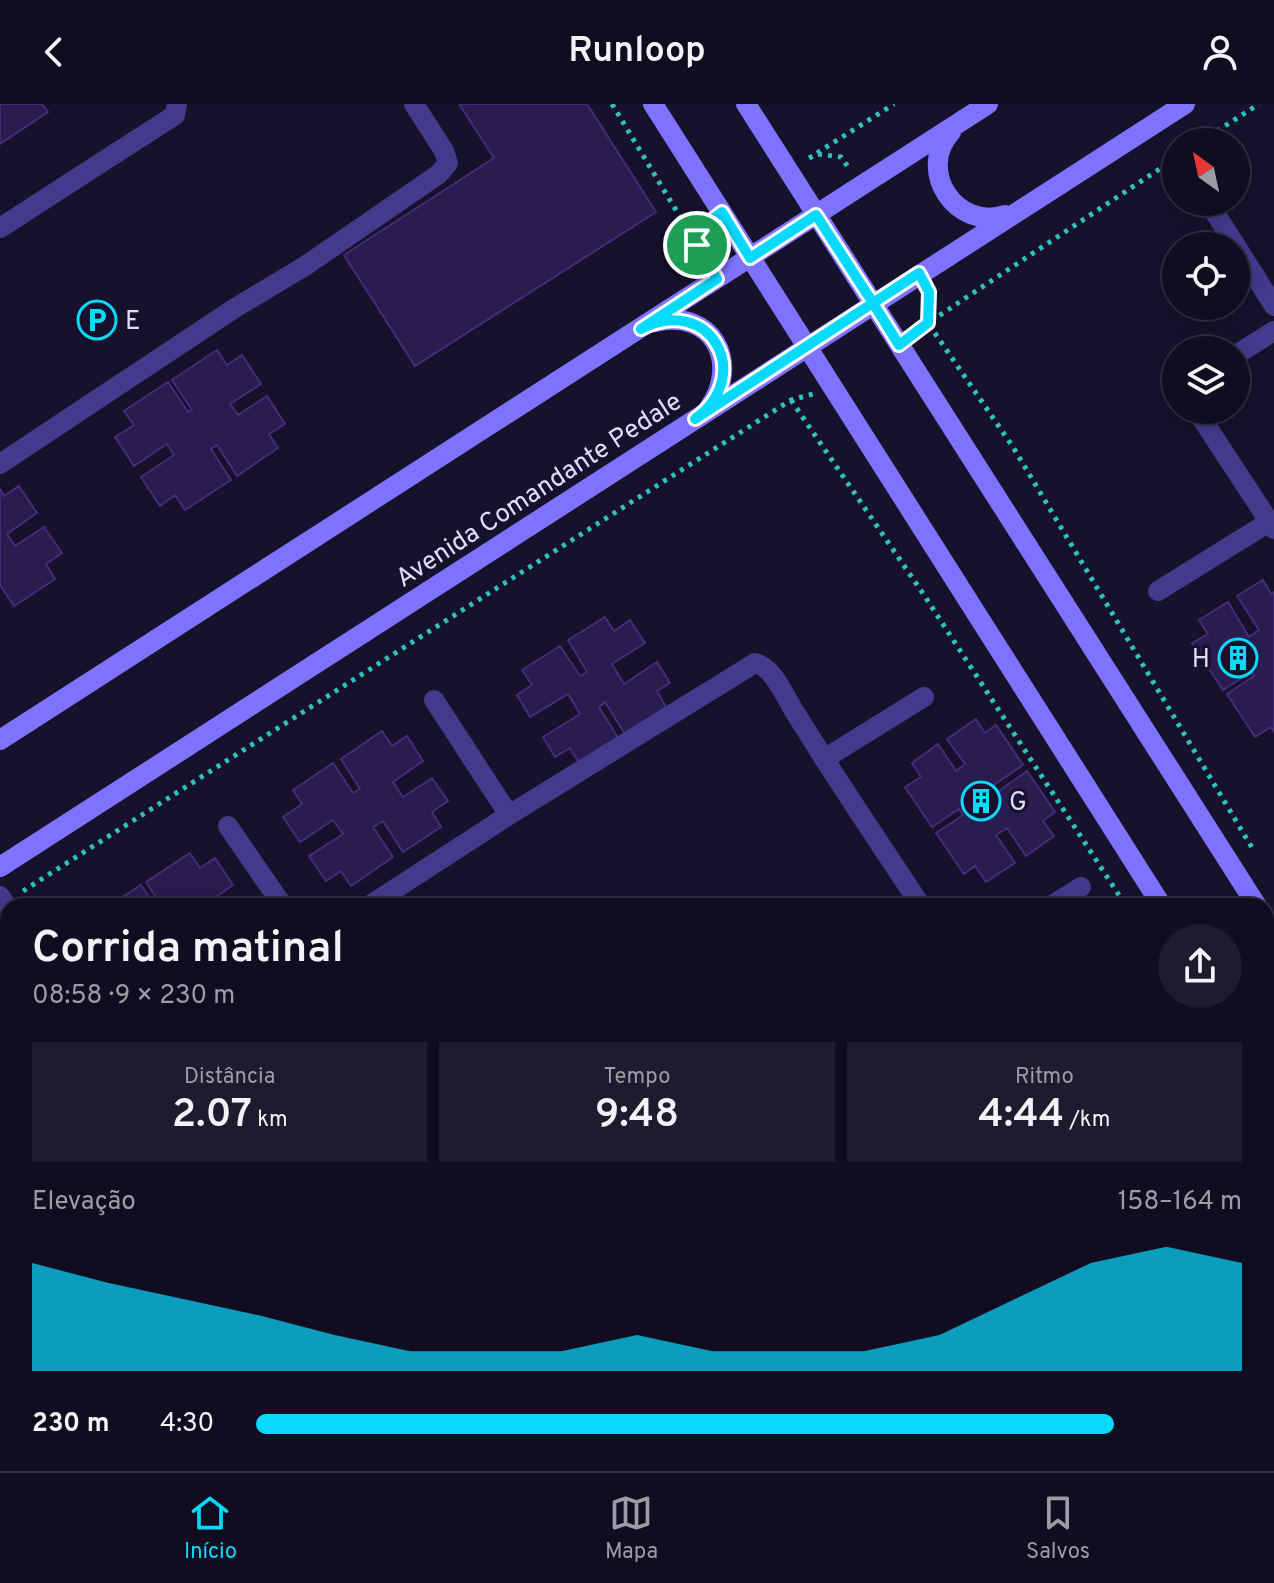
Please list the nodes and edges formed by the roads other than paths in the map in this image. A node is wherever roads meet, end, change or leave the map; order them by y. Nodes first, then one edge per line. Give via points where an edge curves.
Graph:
1 (177, 104) edge
2 (414, 104) edge
3 (653, 104) edge
4 (746, 104) edge
5 (988, 104) edge
6 (1185, 104) edge
7 (959, 123) junction
8 (1014, 213) junction
9 (816, 215) junction
10 (1217, 216) edge
11 (0, 228) edge
12 (750, 258) junction
13 (873, 303) junction
14 (1274, 306) edge
15 (641, 329) junction
16 (1274, 331) edge
17 (806, 346) junction
18 (1250, 346) edge
19 (695, 419) junction
20 (1205, 424) edge
21 (0, 464) edge
22 (1272, 525) edge
23 (1158, 591) dead end
24 (924, 697) dead end
25 (434, 700) dead end
26 (0, 740) edge
27 (824, 759) junction
28 (509, 815) junction
29 (228, 826) dead end
30 (0, 867) edge
31 (1081, 887) dead end
32 (278, 898) edge
33 (381, 898) edge
34 (916, 898) edge
35 (1064, 898) edge
36 (1157, 898) edge
37 (1252, 898) edge

1 - 11 street via 175,115
2 - 21 street via 444,151 448,163 439,174
3 - 12 street
4 - 9 street
5 - 7 street
6 - 8 street, Avenida Comandante Pedale
7 - 8 street via 939,151 939,177 950,200 979,217
7 - 9 street
8 - 13 street, Avenida Comandante Pedale
9 - 12 street
9 - 13 street
10 - 14 street
12 - 15 street
12 - 17 street
13 - 17 street, Avenida Comandante Pedale
13 - 37 street
15 - 19 street via 673,318 706,331 717,344 724,368 719,394
15 - 26 street
16 - 18 street
17 - 19 street, Avenida Comandante Pedale
17 - 36 street
19 - 30 street, Avenida Comandante Pedale
20 - 22 street
22 - 23 street
24 - 27 street
25 - 28 street
27 - 28 street via 774,678 755,663
27 - 34 street
28 - 33 street
29 - 32 street
31 - 35 street

